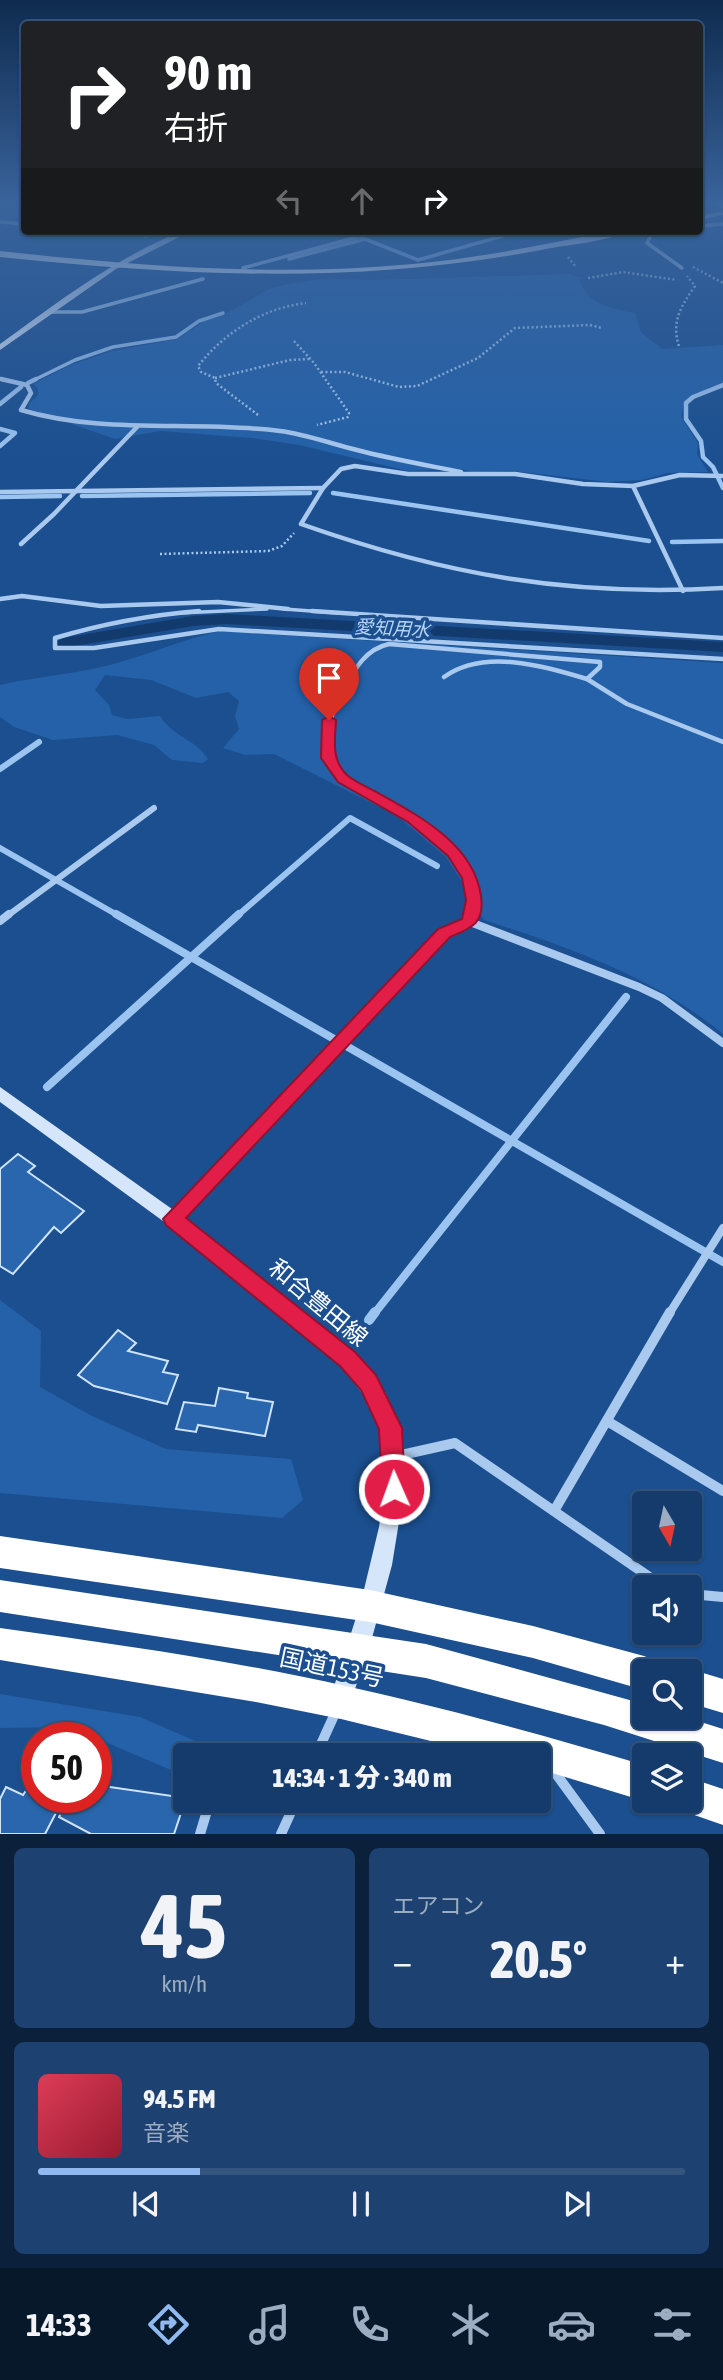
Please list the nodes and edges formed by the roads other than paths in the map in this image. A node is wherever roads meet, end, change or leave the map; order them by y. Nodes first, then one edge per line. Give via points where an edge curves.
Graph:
1 (82, 290) edge
2 (164, 290) edge
3 (49, 312) junction
4 (0, 348) edge
5 (0, 379) edge
6 (137, 427) junction
7 (468, 474) junction
8 (723, 476) edge
9 (633, 486) junction
10 (323, 488) junction
11 (76, 491) junction
12 (0, 492) edge
13 (22, 544) dead end
14 (723, 588) edge
15 (683, 592) junction
16 (0, 600) edge
17 (288, 609) junction
18 (723, 638) edge
19 (723, 659) edge
20 (444, 677) dead end
21 (587, 679) junction
22 (723, 743) edge
23 (153, 808) dead end
24 (0, 921) edge
25 (470, 922) junction
26 (723, 1043) edge
27 (0, 1093) edge
28 (173, 1219) junction
29 (723, 1228) edge
30 (607, 1421) junction
31 (393, 1457) junction
32 (723, 1491) edge
33 (554, 1511) junction
34 (0, 1552) edge
35 (647, 1575) edge
36 (702, 1595) edge
37 (0, 1596) edge
38 (723, 1597) edge
39 (370, 1606) junction
40 (0, 1644) edge
41 (358, 1649) junction
42 (632, 1671) edge
43 (702, 1690) edge
44 (723, 1696) edge
45 (340, 1702) junction
46 (321, 1743) edge
47 (507, 1743) edge
48 (723, 1746) edge
49 (551, 1755) edge
50 (551, 1767) edge
51 (632, 1779) edge
52 (702, 1801) edge
53 (723, 1807) edge
54 (207, 1813) edge
55 (291, 1813) edge
56 (201, 1834) edge
57 (281, 1834) edge
58 (600, 1834) edge

1 - 3 street
2 - 3 street via 82,312
3 - 4 street
5 - 6 street via 31,389 22,405 24,412
6 - 7 street via 290,433
6 - 11 street
7 - 9 street
7 - 10 street via 408,474 355,466 341,469
8 - 9 street via 680,475
9 - 15 street
10 - 11 street
10 - 15 street via 301,524 376,550 484,576 577,589
11 - 12 street
11 - 13 street
14 - 15 street
16 - 17 street via 27,597 89,606 254,604
17 - 18 lane
17 - 19 lane via 220,608 166,614 79,630 55,638 55,648 94,648 219,629
20 - 21 lane via 455,667 490,663 549,668
21 - 22 lane via 651,715
21 - 25 lane via 600,662 389,644 377,647 355,667 339,699 329,720 328,758 343,779 413,819 454,853 470,878 474,900
23 - 24 street
25 - 26 street via 639,987 662,998
25 - 28 street via 444,933
27 - 28 street, 和合豊田線
28 - 31 street, 和合豊田線 via 348,1359 383,1409
29 - 30 street
30 - 32 street
30 - 33 street
31 - 33 street via 455,1443
31 - 39 street, 和合豊田線 via 390,1526
33 - 35 street
34 - 39 highway
36 - 38 street
37 - 41 highway
39 - 41 street, 和合豊田線
39 - 42 highway via 533,1642
40 - 45 highway, 国道153号
41 - 45 street, 和合豊田線
41 - 48 highway via 426,1661 604,1708
43 - 44 highway
45 - 46 street
45 - 47 highway, 国道153号
49 - 51 highway, 国道153号
50 - 58 street
52 - 53 highway
54 - 56 street
55 - 57 street

